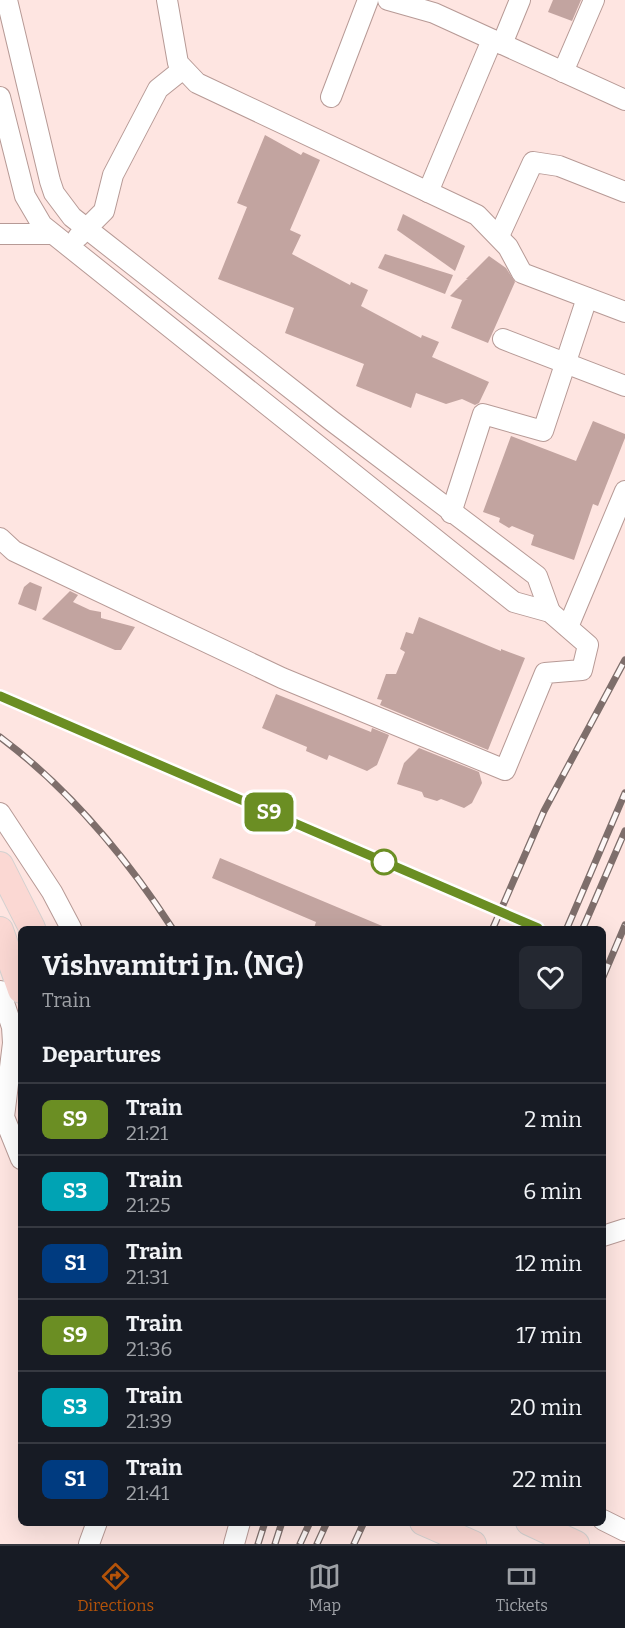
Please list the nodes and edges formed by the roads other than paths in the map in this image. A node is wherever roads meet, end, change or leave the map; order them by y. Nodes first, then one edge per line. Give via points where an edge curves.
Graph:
1 (7, 0) edge
2 (167, 0) edge
3 (368, 0) edge
4 (388, 0) edge
5 (520, 0) edge
6 (594, 0) edge
7 (437, 6) edge
8 (497, 42) junction
9 (183, 69) junction
10 (563, 72) junction
11 (0, 97) edge
12 (331, 97) dead end
13 (625, 100) edge
14 (428, 192) junction
15 (625, 192) edge
16 (86, 228) junction
17 (0, 234) edge
18 (52, 234) junction
19 (499, 236) junction
20 (68, 247) junction
21 (587, 298) junction
22 (625, 312) edge
23 (503, 339) dead end
24 (566, 364) junction
25 (625, 386) edge
26 (625, 491) edge
27 (451, 513) junction
28 (0, 538) edge
29 (550, 612) junction
30 (568, 627) junction
31 (0, 813) edge
32 (0, 865) edge
33 (31, 926) edge
34 (70, 926) edge
35 (0, 930) edge
36 (18, 981) edge
37 (0, 991) edge
38 (18, 1152) edge
39 (625, 1229) edge
40 (606, 1235) edge
41 (606, 1522) edge
42 (96, 1526) edge
43 (239, 1526) edge
44 (432, 1526) edge
45 (538, 1526) edge
46 (625, 1531) edge
47 (89, 1544) edge
48 (234, 1544) edge
49 (473, 1544) edge
50 (576, 1544) edge

1 - 16 street via 50,181 63,206
2 - 9 street via 178,63
3 - 12 street
4 - 7 street
5 - 8 street
6 - 10 street
7 - 8 street
8 - 10 street
8 - 14 street
9 - 14 street via 197,83 233,102
9 - 16 street via 158,89 113,175 104,211
10 - 13 street
11 - 18 street via 25,196
14 - 19 street via 477,215
15 - 19 street via 559,166 533,162
16 - 20 street
16 - 27 street
17 - 18 street
18 - 20 street
19 - 21 street via 522,273
20 - 29 street via 514,602
21 - 22 street
21 - 24 street
23 - 24 street
24 - 25 street
24 - 27 street via 543,431 483,414
26 - 30 street
27 - 29 street via 537,576
28 - 30 street via 14,551 282,678 505,770 545,673 582,670 588,645
29 - 30 street
31 - 34 street
32 - 33 main road
35 - 36 main road
37 - 38 street via 13,1043 4,1117
39 - 40 street
41 - 46 street
42 - 47 street
43 - 48 street
44 - 49 main road
45 - 50 main road

